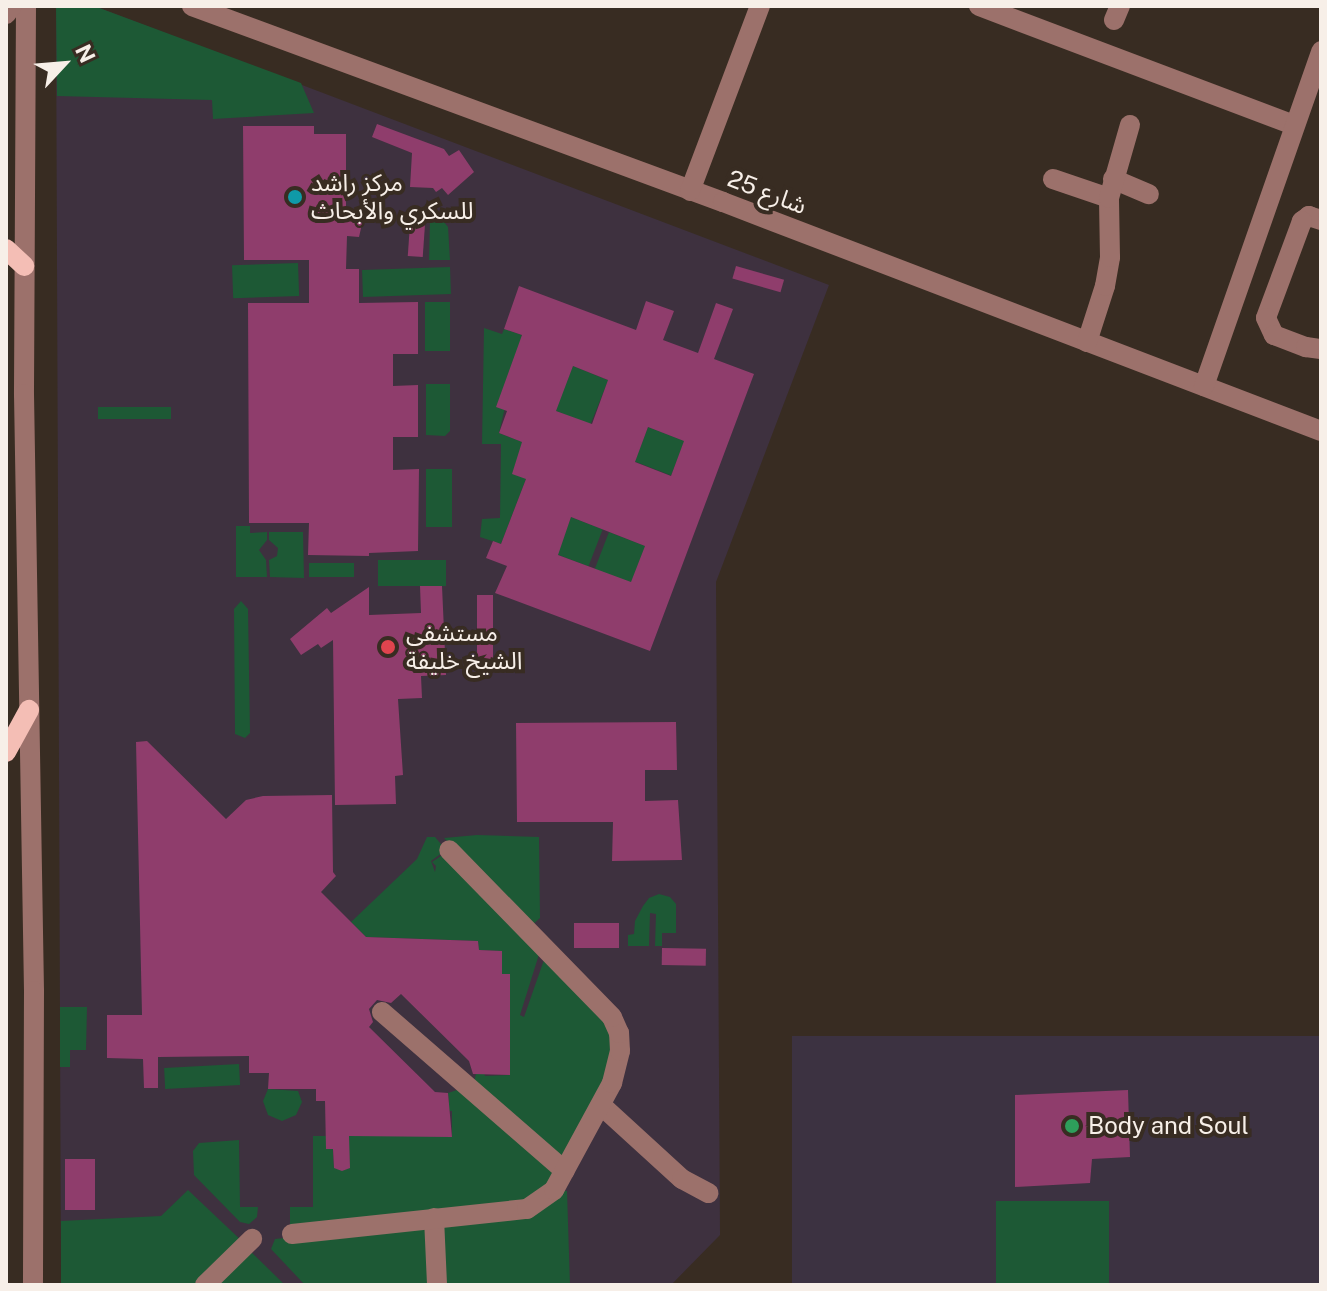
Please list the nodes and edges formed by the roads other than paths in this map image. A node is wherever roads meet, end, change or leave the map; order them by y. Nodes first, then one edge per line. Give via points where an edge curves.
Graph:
1 (12, 6) edge
2 (26, 6) edge
3 (192, 6) edge
4 (760, 6) edge
5 (979, 6) edge
6 (6, 14) edge
7 (1321, 51) edge
8 (1130, 125) dead end
9 (1294, 125) junction
10 (1053, 179) dead end
11 (1111, 189) junction
12 (690, 191) junction
13 (1149, 194) dead end
14 (1321, 220) edge
15 (6, 249) edge
16 (24, 266) junction
17 (1087, 342) junction
18 (1321, 349) edge
19 (1204, 386) junction
20 (1321, 431) edge
21 (29, 710) junction
22 (6, 752) edge
23 (449, 850) dead end
24 (382, 1012) dead end
25 (602, 1106) junction
26 (565, 1171) junction
27 (708, 1193) dead end
28 (434, 1218) junction
29 (292, 1234) dead end
30 (252, 1239) dead end
31 (33, 1285) edge
32 (205, 1285) edge
33 (437, 1285) edge

1 - 6 street
2 - 16 street
3 - 12 street, شارع 25
4 - 12 street
5 - 9 street
7 - 9 street
8 - 11 street
9 - 19 street
10 - 11 street
11 - 13 street
11 - 17 street via 1108,271
12 - 17 street, شارع 25
14 - 18 street via 1309,216 1302,221 1266,318 1274,335
15 - 16 main road
16 - 21 street
17 - 19 street, شارع 25
19 - 20 street, شارع 25
21 - 22 main road
21 - 31 street
23 - 25 street via 612,1017 620,1051
24 - 26 street
25 - 26 street
25 - 27 street via 682,1179
26 - 28 street via 554,1190 527,1209
28 - 29 street
28 - 33 street
30 - 32 street

